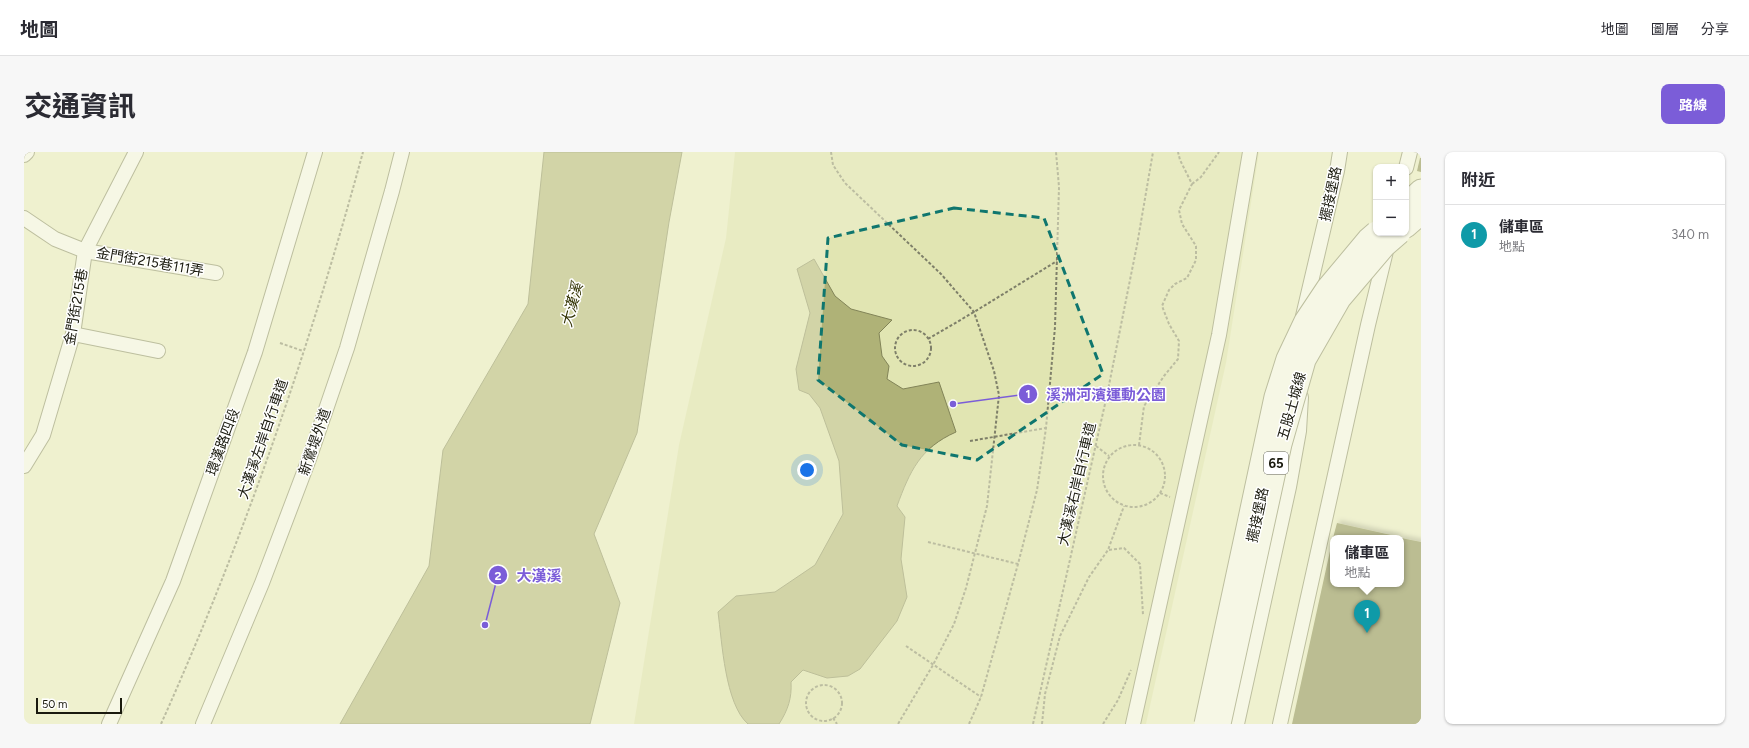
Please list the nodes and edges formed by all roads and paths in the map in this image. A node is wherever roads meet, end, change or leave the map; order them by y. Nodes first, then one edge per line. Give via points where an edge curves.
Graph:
1 (27, 152) edge
2 (136, 152) edge
3 (315, 152) edge
4 (363, 152) edge
5 (402, 152) edge
6 (831, 152) edge
7 (1056, 152) edge
8 (1153, 152) edge
9 (1178, 152) edge
10 (1219, 152) edge
11 (1250, 152) edge
12 (1340, 152) edge
13 (1410, 152) edge
14 (24, 156) edge
15 (1407, 164) edge
16 (1192, 184) junction
17 (1421, 190) edge
18 (1409, 201) edge
19 (1421, 214) edge
20 (24, 218) edge
21 (1409, 224) edge
22 (1373, 235) edge
23 (1389, 236) edge
24 (1397, 236) edge
25 (85, 251) junction
26 (1057, 261) junction
27 (216, 273) dead end
28 (1312, 283) junction
29 (974, 312) junction
30 (73, 334) junction
31 (928, 339) junction
32 (280, 343) dead end
33 (158, 351) dead end
34 (304, 351) junction
35 (1046, 428) junction
36 (996, 437) junction
37 (970, 441) dead end
38 (1139, 445) junction
39 (1096, 446) junction
40 (1109, 456) junction
41 (24, 466) edge
42 (1160, 493) junction
43 (1175, 500) dead end
44 (1124, 506) junction
45 (928, 542) dead end
46 (1108, 550) junction
47 (976, 554) junction
48 (1018, 564) junction
49 (1142, 621) dead end
50 (906, 646) dead end
51 (933, 665) junction
52 (1133, 665) dead end
53 (1046, 667) junction
54 (1052, 668) junction
55 (981, 697) junction
56 (833, 718) junction
57 (109, 724) edge
58 (161, 724) edge
59 (203, 724) edge
60 (837, 724) edge
61 (898, 724) edge
62 (969, 724) edge
63 (1033, 724) edge
64 (1042, 724) edge
65 (1103, 724) edge
66 (1133, 724) edge
67 (1205, 724) edge
68 (1212, 724) edge
69 (1220, 724) edge
70 (1237, 724) edge
71 (1280, 724) edge

1 - 14 street
2 - 25 street, 金門街215巷
3 - 57 street, 環漢路四段 via 255,352 176,574
4 - 34 path, 大漢溪左岸自行車道 via 336,253
5 - 59 street, 新鶯堤外道 via 347,348 309,460 262,583
6 - 29 path via 833,165 844,183 941,274
7 - 26 path via 1059,187
8 - 39 path, 大漢溪右岸自行車道
9 - 16 path
10 - 16 path via 1201,178
11 - 66 street via 1219,336
12 - 28 street, 擺接堡路
13 - 15 street
16 - 38 path via 1179,210 1182,224 1196,246 1196,260 1187,278 1174,284 1169,290 1162,306 1179,341 1178,359 1144,406
17 - 18 highway
19 - 21 highway
20 - 25 street, 金門街215巷111弄 via 55,239
22 - 67 highway, 五股土城線 / 65, bridge via 1327,288 1305,321 1287,359 1275,397
23 - 71 street
24 - 69 highway, 五股土城線 / 65, bridge via 1340,299 1306,360 1281,444
25 - 27 street, 金門街215巷111弄
25 - 30 street, 金門街215巷
26 - 29 path
26 - 35 path
28 - 68 street, 擺接堡路 via 1295,344
28 - 70 street, 擺接堡路 via 1299,431
29 - 31 path
29 - 36 path via 994,371 999,396
30 - 33 street
30 - 41 street, 金門街215巷 via 43,435
31 - 31 path via 930,350 926,360 916,366 910,366 900,360 895,349 902,334 913,330 924,334
32 - 34 path
34 - 58 path, 大漢溪左岸自行車道 via 252,502 194,650
35 - 36 path
35 - 48 path via 1037,490
36 - 37 path
36 - 47 path via 987,506
38 - 40 path via 1128,445
38 - 42 path via 1149,448 1163,463 1165,473
39 - 40 path
39 - 53 path, 大漢溪右岸自行車道
40 - 44 path via 1104,464 1103,484 1108,494
42 - 43 path
42 - 44 path via 1144,505
44 - 46 path
45 - 47 path
46 - 49 path via 1124,548 1140,564
46 - 54 path via 1089,577 1072,610 1060,636
47 - 48 path
47 - 51 path via 954,624
48 - 55 path
50 - 51 path
51 - 55 path
51 - 61 path
52 - 65 path via 1118,700
53 - 54 path
53 - 63 path, 大漢溪右岸自行車道
54 - 64 path
55 - 62 path
56 - 56 path via 822,720 811,716 808,711 808,694 817,686 828,686 841,697 840,709
56 - 60 path

